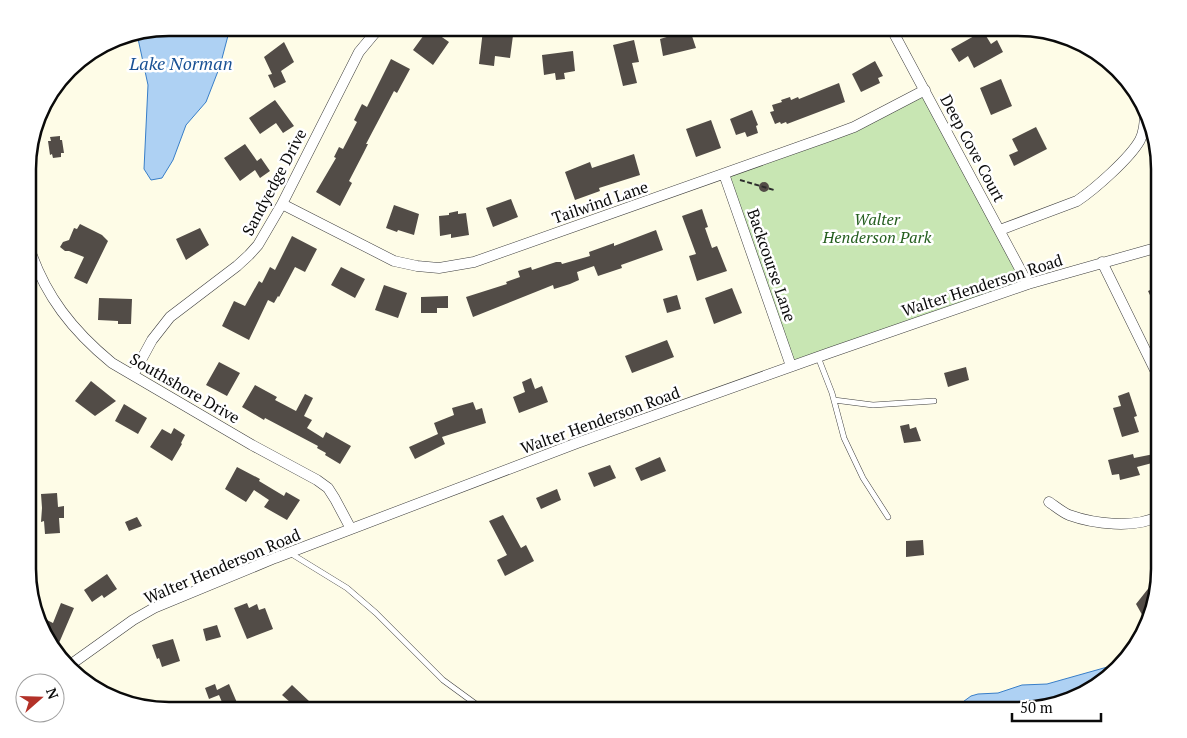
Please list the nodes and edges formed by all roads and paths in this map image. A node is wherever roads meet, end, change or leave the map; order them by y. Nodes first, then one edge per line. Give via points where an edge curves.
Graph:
1 (895, 36) edge
2 (372, 37) edge
3 (925, 90) junction
4 (1144, 128) edge
5 (724, 174) junction
6 (739, 180) dead end
7 (774, 190) dead end
8 (282, 204) junction
9 (1000, 230) junction
10 (1150, 249) edge
11 (1102, 262) junction
12 (36, 264) edge
13 (1028, 284) junction
14 (818, 356) junction
15 (1150, 360) edge
16 (791, 366) junction
17 (133, 375) junction
18 (834, 400) junction
19 (934, 400) dead end
20 (1049, 502) dead end
21 (888, 517) dead end
22 (1150, 519) edge
23 (351, 529) junction
24 (289, 553) junction
25 (74, 662) edge
26 (473, 702) edge

1 - 3 street, Deep Cove Court
2 - 8 street, Sandyedge Drive via 360,52
3 - 5 street, Tailwind Lane via 854,126
3 - 9 street, Deep Cove Court
4 - 9 street via 1138,144 1087,194
5 - 8 street, Tailwind Lane via 474,262 439,268 394,261
5 - 16 street, Backcourse Lane
6 - 7 path
8 - 17 street, Sandyedge Drive via 249,256 182,306 161,327
9 - 13 street, Deep Cove Court
10 - 11 street, Walter Henderson Road
11 - 13 street, Walter Henderson Road
11 - 15 street
12 - 17 street, Southshore Drive via 45,287 75,329 112,363
13 - 14 street, Walter Henderson Road
14 - 16 street, Walter Henderson Road
14 - 18 lane
16 - 23 street, Walter Henderson Road
17 - 23 street, Southshore Drive via 317,480 328,488
18 - 19 lane via 873,405
18 - 21 lane via 848,446 863,478
20 - 22 street via 1067,514 1108,524
23 - 24 street, Walter Henderson Road
24 - 25 street, Walter Henderson Road via 154,608
24 - 26 lane via 347,588 443,680

